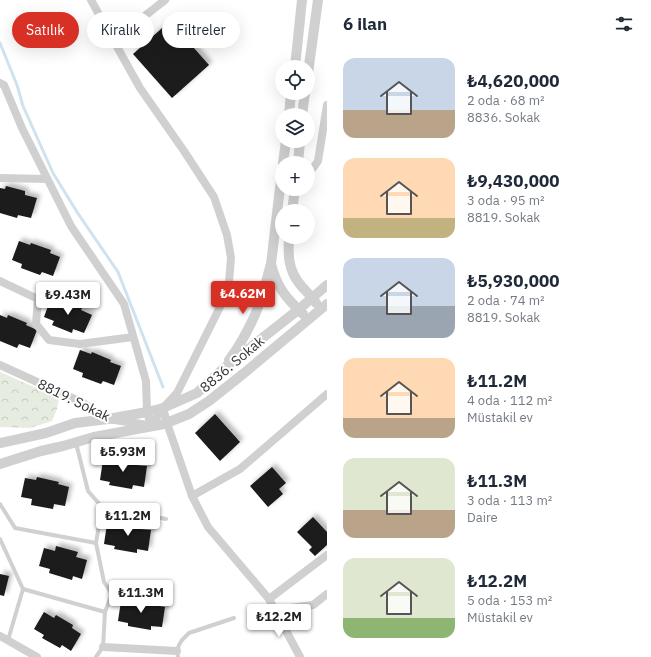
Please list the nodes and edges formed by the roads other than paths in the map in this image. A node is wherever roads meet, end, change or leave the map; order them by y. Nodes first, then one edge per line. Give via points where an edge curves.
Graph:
1 (91, 0) edge
2 (165, 0) edge
3 (302, 0) edge
4 (318, 0) edge
5 (98, 12) edge
6 (150, 12) edge
7 (118, 48) edge
8 (296, 60) edge
9 (310, 60) edge
10 (0, 83) edge
11 (327, 105) edge
12 (315, 164) edge
13 (0, 178) edge
14 (47, 179) junction
15 (279, 196) edge
16 (288, 244) edge
17 (271, 264) junction
18 (0, 281) edge
19 (327, 286) edge
20 (312, 298) junction
21 (324, 307) edge
22 (298, 310) junction
23 (309, 319) junction
24 (133, 337) junction
25 (0, 365) edge
26 (223, 369) junction
27 (327, 394) edge
28 (163, 408) junction
29 (147, 412) junction
30 (108, 419) junction
31 (166, 422) junction
32 (152, 426) junction
33 (76, 442) junction
34 (0, 443) edge
35 (0, 464) edge
36 (192, 496) junction
37 (0, 504) edge
38 (102, 507) junction
39 (166, 519) dead end
40 (0, 539) edge
41 (96, 543) junction
42 (327, 555) edge
43 (23, 589) junction
44 (327, 594) edge
45 (269, 599) junction
46 (275, 610) junction
47 (105, 612) junction
48 (234, 618) dead end
49 (0, 636) edge
50 (8, 640) junction
51 (103, 647) junction
52 (178, 654) edge
53 (37, 657) edge
54 (96, 657) edge
55 (300, 657) edge

1 - 5 street
2 - 6 street
3 - 8 street
4 - 9 street
7 - 28 street via 140,88 214,197 227,235 231,258 229,282 220,307 177,393
10 - 14 street via 4,85
11 - 12 street via 318,161
13 - 14 street
14 - 24 street via 70,226 124,304
15 - 17 street
16 - 20 street via 290,266 299,283
17 - 22 street via 281,290
17 - 26 street via 255,316 241,344
18 - 24 street via 38,298 36,324 49,340 80,344
19 - 20 street, 8836. Sokak
20 - 21 street
20 - 22 street, 8836. Sokak
21 - 23 street
22 - 23 street
22 - 26 street, 8836. Sokak
23 - 31 street via 209,400 189,414
24 - 29 street via 146,381
25 - 30 street, 8819. Sokak via 81,402
26 - 28 street, 8836. Sokak via 197,394
27 - 36 street via 240,469
28 - 29 street, 8836. Sokak
28 - 31 street
28 - 32 street
29 - 30 street, 8836. Sokak
29 - 32 street
30 - 32 street, 8819. Sokak
30 - 34 street, 8836. Sokak via 75,423 46,433
31 - 32 street
31 - 36 street
32 - 33 street
33 - 35 street
33 - 38 lane via 88,491
36 - 45 street via 208,527
37 - 41 lane via 15,528
38 - 39 lane
38 - 41 lane
40 - 43 lane
41 - 47 lane via 104,582 112,594
42 - 45 street
43 - 47 lane
43 - 50 lane
44 - 46 street via 313,605
45 - 46 street
46 - 55 street
47 - 51 lane
48 - 52 lane via 189,633 179,645
49 - 50 street
50 - 53 street
51 - 52 street
51 - 54 lane

